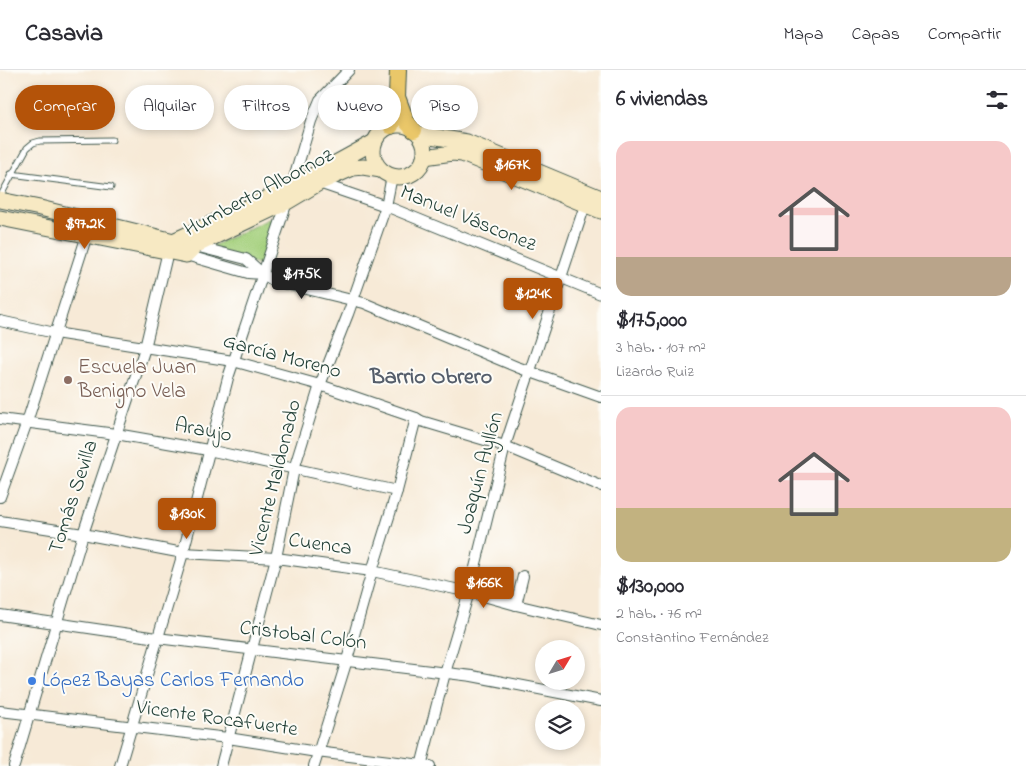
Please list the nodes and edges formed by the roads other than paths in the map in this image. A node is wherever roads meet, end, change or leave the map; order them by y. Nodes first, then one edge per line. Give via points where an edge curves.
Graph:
1 (349, 70) edge
2 (398, 70) edge
3 (397, 85) edge
4 (401, 108) edge
5 (401, 126) edge
6 (385, 130) edge
7 (416, 132) junction
8 (112, 140) dead end
9 (374, 142) junction
10 (424, 158) junction
11 (386, 173) junction
12 (11, 174) junction
13 (319, 183) junction
14 (111, 187) dead end
15 (292, 187) junction
16 (591, 198) edge
17 (0, 199) edge
18 (287, 202) junction
19 (386, 206) junction
20 (601, 211) edge
21 (0, 218) edge
22 (88, 235) junction
23 (170, 246) junction
24 (191, 251) junction
25 (263, 274) junction
26 (560, 277) junction
27 (601, 294) edge
28 (352, 300) junction
29 (0, 321) edge
30 (55, 333) junction
31 (145, 348) junction
32 (233, 361) junction
33 (529, 371) junction
34 (320, 385) junction
35 (601, 397) edge
36 (416, 418) junction
37 (0, 419) edge
38 (27, 422) junction
39 (116, 434) junction
40 (504, 446) junction
41 (208, 450) junction
42 (294, 470) junction
43 (601, 486) edge
44 (397, 491) junction
45 (0, 498) edge
46 (0, 522) edge
47 (83, 534) junction
48 (183, 553) junction
49 (276, 558) junction
50 (372, 571) junction
51 (524, 576) dead end
52 (469, 592) junction
53 (516, 605) junction
54 (0, 615) edge
55 (56, 623) junction
56 (601, 625) edge
57 (157, 638) junction
58 (252, 649) junction
59 (347, 660) junction
60 (445, 673) junction
61 (601, 701) edge
62 (0, 711) edge
63 (28, 715) junction
64 (131, 726) junction
65 (228, 738) junction
66 (318, 752) junction
67 (14, 766) edge
68 (120, 766) edge
69 (221, 766) edge
70 (314, 766) edge
71 (424, 766) edge

1 - 15 street via 320,100
2 - 3 main road
4 - 7 main road via 406,121
5 - 7 main road
6 - 9 main road
7 - 10 main road via 423,141
7 - 16 main road via 467,142
8 - 12 lane via 33,143
9 - 11 main road via 374,157
9 - 15 main road, Humberto Albornoz
10 - 11 main road via 408,176
10 - 16 main road via 462,154
11 - 13 main road, Humberto Albornoz via 353,168
11 - 19 street, Vicente Maldonado
12 - 14 lane
12 - 17 lane
13 - 18 main road, Humberto Albornoz
13 - 19 street, Manuel Vásconez
15 - 18 street
15 - 23 main road, Humberto Albornoz
16 - 20 main road
16 - 26 street, Joaquín Ayllón
17 - 23 main road
18 - 24 main road, Humberto Albornoz
18 - 25 street
19 - 26 street, Manuel Vásconez
19 - 28 street, Vicente Maldonado
21 - 22 main road
22 - 23 main road
22 - 30 street
23 - 24 main road
23 - 31 street, Tomás Sevilla
24 - 25 street via 246,259
25 - 28 street via 274,281
25 - 32 street
26 - 27 street, Manuel Vásconez
26 - 33 street, Joaquín Ayllón
28 - 33 street
28 - 34 street, Vicente Maldonado
29 - 30 street, García Moreno
30 - 31 street, García Moreno
30 - 38 street
31 - 32 street, García Moreno
31 - 39 street, Tomás Sevilla
32 - 34 street, García Moreno
32 - 41 street
33 - 35 street
33 - 40 street, Joaquín Ayllón
34 - 36 street, García Moreno
34 - 42 street, Vicente Maldonado
36 - 40 street, García Moreno
36 - 44 street
37 - 38 street, Araujo
38 - 39 street, Araujo
38 - 45 street
39 - 41 street, Araujo
39 - 47 street, Tomás Sevilla
40 - 43 street, García Moreno
40 - 52 street, Joaquín Ayllón
41 - 42 street, Araujo
41 - 48 street
42 - 44 street, Araujo
42 - 49 street, Vicente Maldonado
44 - 50 street
46 - 47 street, Cuenca
47 - 48 street, Cuenca
47 - 55 street, Tomás Sevilla
48 - 49 street, Cuenca
48 - 57 street
49 - 50 street, Cuenca
49 - 58 street, Vicente Maldonado
50 - 52 street, Cuenca
50 - 59 street
51 - 53 street
52 - 53 street, Cuenca
52 - 60 street, Joaquín Ayllón
53 - 56 street, Cuenca
54 - 55 street, Cristobal Colón
55 - 57 street, Cristobal Colón
55 - 63 street, Tomás Sevilla
57 - 58 street, Cristobal Colón
57 - 64 street
58 - 59 street, Cristobal Colón
58 - 65 street, Vicente Maldonado
59 - 60 street, Cristobal Colón
59 - 66 street
60 - 61 street, Cristobal Colón
60 - 71 street, Joaquín Ayllón
62 - 63 street, Vicente Rocafuerte
63 - 64 street, Vicente Rocafuerte
63 - 67 street, Tomás Sevilla
64 - 65 street, Vicente Rocafuerte
64 - 68 street
65 - 66 street, Vicente Rocafuerte
65 - 69 street, Vicente Maldonado
66 - 70 street
66 - 71 street, Vicente Rocafuerte

